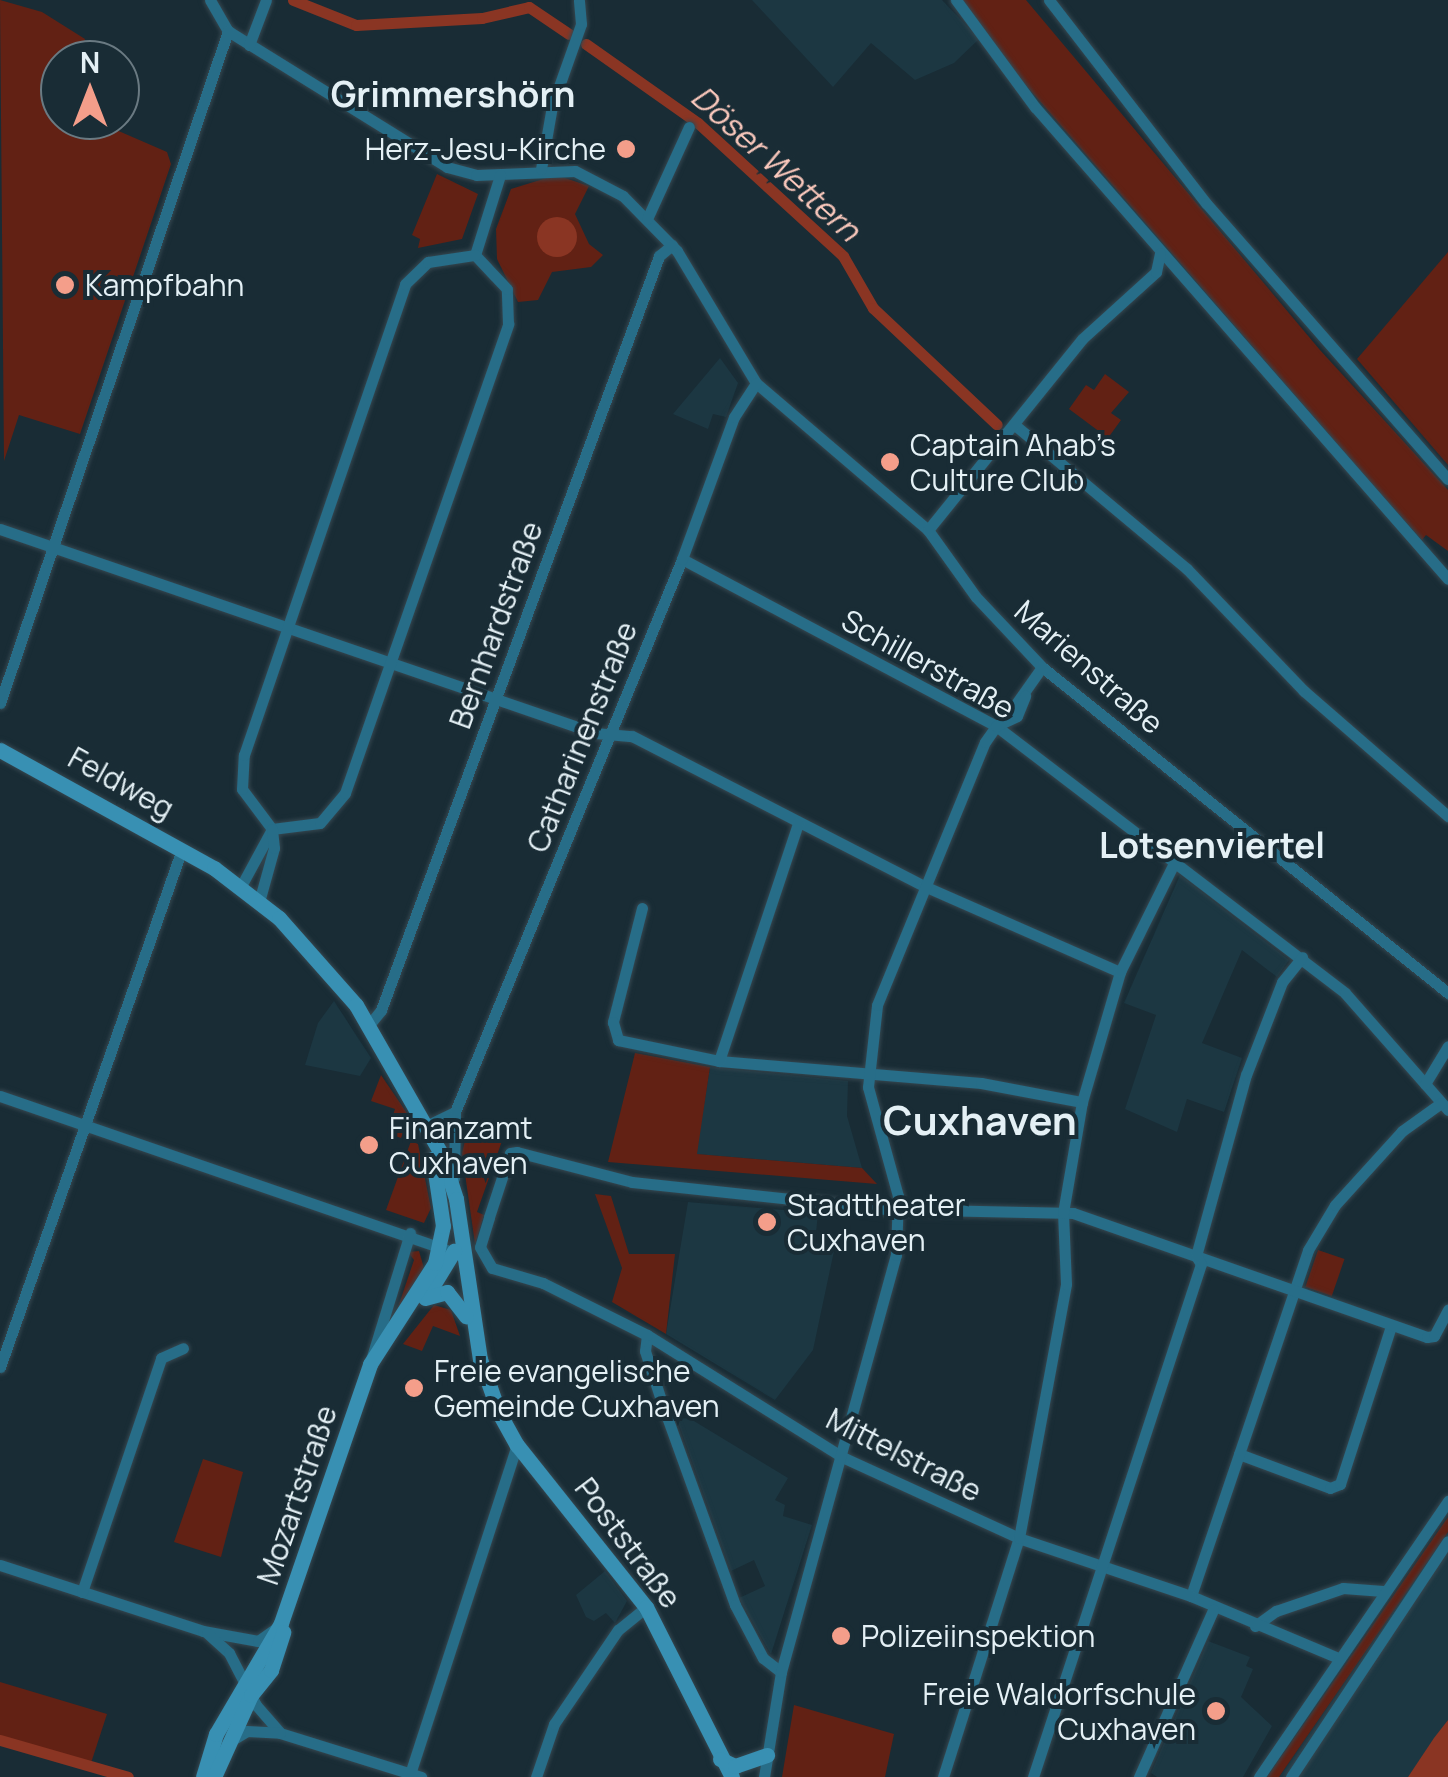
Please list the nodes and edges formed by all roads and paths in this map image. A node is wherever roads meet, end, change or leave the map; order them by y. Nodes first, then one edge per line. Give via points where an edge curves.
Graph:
1 (210, 0) edge
2 (266, 0) edge
3 (580, 0) edge
4 (948, 0) edge
5 (956, 0) edge
6 (1049, 0) edge
7 (965, 16) junction
8 (228, 31) junction
9 (248, 45) junction
10 (689, 127) dead end
11 (542, 168) junction
12 (500, 175) junction
13 (648, 219) junction
14 (672, 244) junction
15 (475, 254) junction
16 (1160, 254) junction
17 (756, 383) junction
18 (1016, 426) junction
19 (1448, 479) edge
20 (0, 529) edge
21 (928, 530) junction
22 (54, 546) junction
23 (682, 559) junction
24 (1448, 580) edge
25 (287, 626) junction
26 (390, 664) junction
27 (1042, 667) junction
28 (495, 699) junction
29 (0, 703) edge
30 (1001, 722) junction
31 (610, 733) junction
32 (0, 750) edge
33 (1448, 816) edge
34 (798, 824) junction
35 (272, 830) junction
36 (182, 849) junction
37 (1175, 862) junction
38 (214, 868) joint
39 (924, 886) junction
40 (240, 888) junction
41 (258, 902) junction
42 (642, 908) dead end
43 (1302, 957) junction
44 (1120, 972) junction
45 (1448, 993) edge
46 (369, 1025) junction
47 (1448, 1046) edge
48 (719, 1060) junction
49 (867, 1073) junction
50 (1426, 1084) junction
51 (0, 1096) edge
52 (1082, 1102) junction
53 (1445, 1107) edge
54 (455, 1112) junction
55 (84, 1124) junction
56 (430, 1129) junction
57 (456, 1199) junction
58 (899, 1210) junction
59 (1063, 1214) junction
60 (410, 1234) junction
61 (450, 1246) junction
62 (1196, 1256) junction
63 (1293, 1289) junction
64 (424, 1298) junction
65 (1448, 1310) edge
66 (466, 1316) junction
67 (1391, 1326) junction
68 (648, 1335) junction
69 (478, 1345) junction
70 (183, 1348) dead end
71 (370, 1364) junction
72 (0, 1368) edge
73 (364, 1384) junction
74 (517, 1446) junction
75 (1239, 1454) junction
76 (844, 1458) junction
77 (1448, 1500) edge
78 (1019, 1538) junction
79 (1448, 1541) edge
80 (1101, 1564) junction
81 (0, 1565) edge
82 (82, 1592) junction
83 (1383, 1592) junction
84 (1191, 1596) junction
85 (646, 1607) junction
86 (1213, 1610) junction
87 (281, 1624) junction
88 (1255, 1626) junction
89 (203, 1630) junction
90 (1336, 1658) junction
91 (780, 1672) junction
92 (248, 1690) junction
93 (280, 1733) junction
94 (226, 1743) junction
95 (767, 1754) junction
96 (719, 1758) junction
97 (413, 1776) edge
98 (203, 1777) edge
99 (214, 1777) edge
100 (536, 1777) edge
101 (732, 1777) edge
102 (764, 1777) edge
103 (943, 1777) edge
104 (1032, 1777) edge
105 (1139, 1777) edge
106 (1258, 1777) edge
107 (1290, 1777) edge

1 - 8 street
2 - 9 street
3 - 11 street via 581,24 552,106
4 - 7 street
5 - 7 street
6 - 19 street via 1206,203
7 - 16 street
8 - 9 street
8 - 22 street
9 - 12 street via 447,167
10 - 13 street
11 - 12 street
11 - 13 street, Marienstraße via 588,176
12 - 15 street
13 - 14 street, Marienstraße
14 - 17 street, Marienstraße
14 - 28 street, Bernhardstraße via 659,256
15 - 25 street via 428,262 405,284
15 - 26 street via 507,289 508,324
16 - 18 street via 1156,272 1082,339
16 - 24 street
17 - 21 street, Marienstraße
17 - 23 street, Catharinenstraße via 734,417
18 - 21 street
18 - 33 street via 1187,569 1304,691
20 - 22 street
21 - 27 street, Marienstraße via 976,597
22 - 25 street
22 - 29 street
23 - 30 street, Schillerstraße
23 - 31 street, Catharinenstraße
25 - 26 street
25 - 35 street via 241,771 248,804
26 - 28 street
26 - 35 street via 334,810 305,830
27 - 30 street via 1024,707
27 - 45 street, Marienstraße
28 - 31 street
28 - 46 street, Bernhardstraße via 382,1010
30 - 37 street, Schillerstraße
30 - 39 street
31 - 34 street via 632,736
31 - 54 street, Catharinenstraße
32 - 36 street, Feldweg
34 - 39 street
34 - 48 street
35 - 40 street
35 - 41 street via 274,848
36 - 38 street, Feldweg
36 - 55 street
37 - 43 street, Schillerstraße
37 - 44 street
38 - 40 street, Poststraße
39 - 44 street
39 - 49 street via 877,1006
40 - 41 street, Poststraße
41 - 46 street, Poststraße via 310,948
42 - 48 street via 612,1032 634,1044
43 - 50 street, Schillerstraße via 1381,1030
43 - 62 street via 1282,982 1246,1075
44 - 52 street
46 - 56 street, Poststraße
47 - 50 street
48 - 49 street
49 - 52 street
49 - 58 street
50 - 53 street, Schillerstraße
51 - 55 street
52 - 59 street
53 - 63 street via 1402,1132 1335,1206
54 - 56 street
54 - 57 street, Catharinenstraße
55 - 60 street
55 - 72 street
56 - 57 street, Poststraße
56 - 61 street, Poststraße
57 - 61 street, Poststraße
58 - 59 street
58 - 68 street, Mittelstraße via 603,1178 510,1154 480,1247 492,1268 543,1284
58 - 76 street via 891,1280
59 - 62 street
59 - 78 street via 1066,1284
60 - 61 street
60 - 71 street, Mozartstraße
61 - 64 street, Mozartstraße
61 - 66 street, Poststraße
61 - 69 street, Poststraße
61 - 71 street, Mozartstraße
62 - 63 street
62 - 80 street via 1201,1264
63 - 67 street
63 - 75 street
64 - 66 street via 446,1292
64 - 73 street, Mozartstraße
65 - 67 street via 1434,1336
66 - 69 street, Poststraße
67 - 75 street via 1340,1484 1330,1488
68 - 76 street, Mittelstraße
68 - 91 street via 645,1350 734,1605 762,1658
69 - 74 street, Poststraße via 488,1385
70 - 82 street via 161,1358
71 - 73 street, Mozartstraße
73 - 87 street, Mozartstraße
74 - 85 street, Poststraße
74 - 97 street
75 - 84 street
76 - 78 street, Mittelstraße
76 - 91 street
77 - 83 street
78 - 80 street, Mittelstraße
78 - 103 street
79 - 107 street
80 - 84 street, Mittelstraße
80 - 104 street
81 - 82 street
82 - 89 street
83 - 88 street via 1343,1588 1276,1611
83 - 90 street
84 - 86 street, Mittelstraße
85 - 96 street, Poststraße
85 - 100 street via 618,1630 554,1724
86 - 88 street, Mittelstraße
86 - 105 street
87 - 89 street via 258,1640
87 - 92 street, Mozartstraße via 272,1670
88 - 90 street, Mittelstraße
89 - 92 street via 229,1653
90 - 106 street
91 - 95 street
92 - 93 street
92 - 94 street
92 - 98 street via 216,1734
93 - 94 street via 247,1731
93 - 97 street
94 - 99 street
95 - 96 street via 736,1766
95 - 102 street
96 - 101 street, Poststraße

